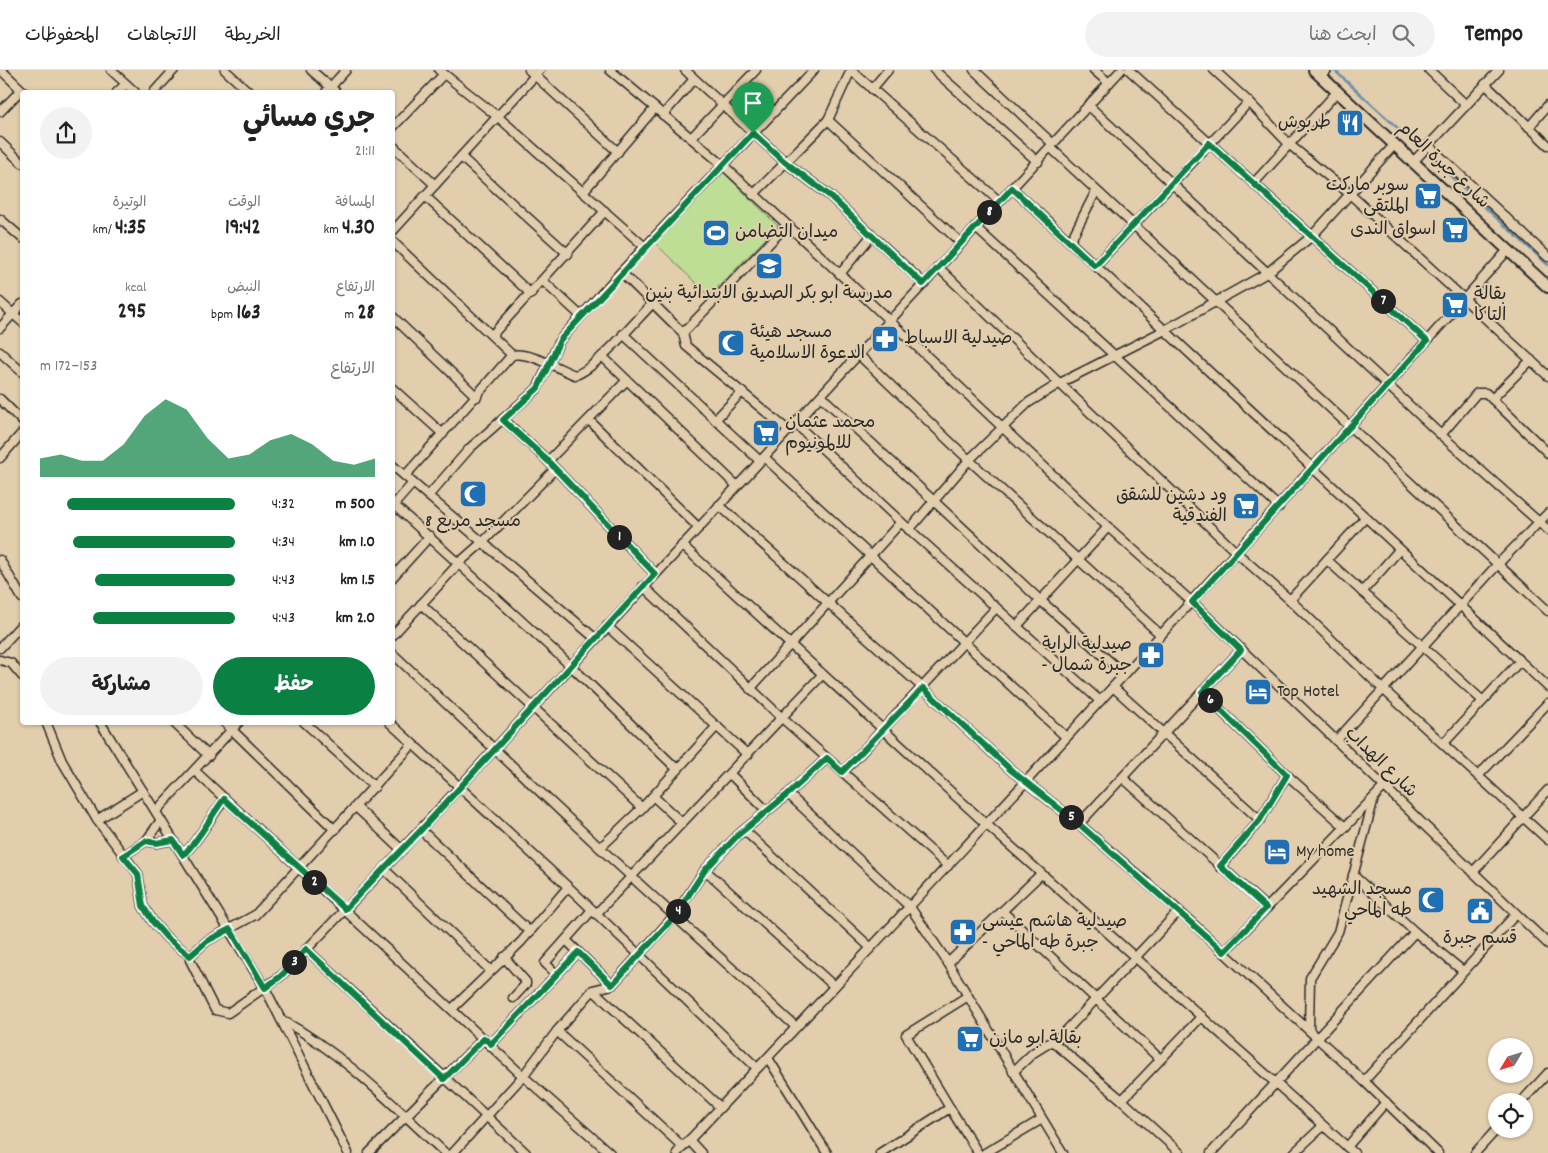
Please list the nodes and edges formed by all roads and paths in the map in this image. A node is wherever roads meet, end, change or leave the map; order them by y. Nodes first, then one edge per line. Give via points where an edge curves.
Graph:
1 (1, 70) edge
2 (111, 70) edge
3 (174, 70) edge
4 (225, 70) edge
5 (311, 70) edge
6 (346, 70) edge
7 (610, 70) edge
8 (685, 70) edge
9 (756, 70) edge
10 (814, 70) edge
11 (888, 70) edge
12 (934, 70) edge
13 (974, 70) edge
14 (1094, 70) edge
15 (1121, 70) edge
16 (1129, 70) edge
17 (1214, 70) edge
18 (1429, 70) edge
19 (1499, 70) edge
20 (442, 72) edge
21 (535, 72) edge
22 (1321, 72) edge
23 (693, 80) junction
24 (1109, 83) junction
25 (126, 84) junction
26 (1485, 84) junction
27 (872, 89) junction
28 (21, 90) edge
29 (120, 90) edge
30 (133, 90) edge
31 (156, 90) edge
32 (247, 90) edge
33 (330, 90) edge
34 (332, 90) edge
35 (1338, 91) junction
36 (20, 93) edge
37 (1249, 102) junction
38 (1088, 105) junction
39 (1466, 105) junction
40 (1548, 105) edge
41 (722, 106) junction
42 (655, 108) junction
43 (0, 112) edge
44 (663, 115) junction
45 (497, 116) junction
46 (828, 120) junction
47 (395, 125) edge
48 (1529, 126) junction
49 (753, 133) junction
50 (691, 138) junction
51 (0, 142) edge
52 (1209, 143) junction
53 (1395, 144) junction
54 (1290, 145) junction
55 (1428, 145) junction
56 (1548, 145) edge
57 (1052, 146) junction
58 (395, 148) edge
59 (618, 152) junction
60 (461, 157) junction
61 (20, 161) edge
62 (1414, 161) junction
63 (785, 162) junction
64 (1038, 162) junction
65 (723, 165) junction
66 (1171, 183) junction
67 (1254, 183) junction
68 (435, 185) junction
69 (1012, 188) junction
70 (1096, 191) junction
71 (583, 192) junction
72 (753, 195) junction
73 (1350, 195) junction
74 (425, 196) junction
75 (999, 202) junction
76 (605, 211) junction
77 (0, 219) edge
78 (395, 226) edge
79 (786, 226) junction
80 (1134, 226) junction
81 (975, 227) junction
82 (20, 236) edge
83 (872, 236) junction
84 (1312, 236) junction
85 (960, 242) junction
86 (1070, 242) junction
87 (395, 244) edge
88 (645, 247) junction
89 (1508, 250) junction
90 (568, 254) junction
91 (1548, 257) edge
92 (1095, 266) junction
93 (938, 267) junction
94 (621, 272) junction
95 (1267, 272) junction
96 (840, 274) junction
97 (543, 281) junction
98 (923, 284) junction
99 (1548, 287) edge
100 (531, 294) junction
101 (1464, 300) junction
102 (0, 302) edge
103 (1214, 302) junction
104 (653, 303) junction
105 (20, 306) edge
106 (13, 314) junction
107 (581, 316) junction
108 (395, 319) edge
109 (20, 320) edge
110 (889, 320) junction
111 (0, 328) edge
112 (1165, 330) junction
113 (683, 333) junction
114 (623, 334) junction
115 (492, 335) junction
116 (1427, 341) junction
117 (0, 352) edge
118 (859, 355) junction
119 (1113, 355) junction
120 (512, 356) junction
121 (602, 356) junction
122 (1531, 360) junction
123 (548, 365) junction
124 (20, 370) edge
125 (1548, 376) edge
126 (627, 380) junction
127 (1060, 383) junction
128 (1388, 385) junction
129 (395, 391) edge
130 (742, 392) junction
131 (821, 396) junction
132 (477, 397) junction
133 (0, 399) edge
134 (1492, 399) junction
135 (20, 419) edge
136 (503, 420) junction
137 (589, 420) junction
138 (715, 420) junction
139 (796, 424) junction
140 (1350, 427) junction
141 (1002, 428) junction
142 (788, 431) junction
143 (443, 434) junction
144 (20, 435) edge
145 (1441, 435) junction
146 (1548, 453) edge
147 (0, 458) edge
148 (762, 459) junction
149 (969, 460) junction
150 (548, 461) junction
151 (395, 467) edge
152 (555, 469) junction
153 (1313, 470) junction
154 (405, 476) junction
155 (413, 483) junction
156 (737, 486) junction
157 (429, 494) junction
158 (934, 502) junction
159 (395, 504) edge
160 (719, 505) junction
161 (1279, 507) junction
162 (395, 508) edge
163 (1548, 513) edge
164 (1364, 518) junction
165 (901, 522) junction
166 (1540, 522) junction
167 (1108, 527) junction
168 (699, 528) junction
169 (909, 530) junction
170 (1548, 530) edge
171 (430, 536) junction
172 (484, 541) junction
173 (682, 545) junction
174 (1399, 550) junction
175 (1237, 553) junction
176 (869, 556) junction
177 (0, 560) edge
178 (1327, 560) junction
179 (1078, 561) junction
180 (460, 562) junction
181 (1498, 564) junction
182 (655, 574) junction
183 (395, 575) edge
184 (643, 586) junction
185 (1362, 592) junction
186 (20, 595) edge
187 (1040, 600) junction
188 (1290, 600) junction
189 (1192, 602) junction
190 (829, 603) junction
191 (421, 604) junction
192 (1460, 605) junction
193 (996, 608) junction
194 (1548, 611) edge
195 (20, 626) edge
196 (607, 626) junction
197 (1017, 626) junction
198 (395, 633) edge
199 (1161, 635) junction
200 (596, 639) junction
201 (964, 642) junction
202 (790, 646) junction
203 (1422, 647) junction
204 (0, 648) edge
205 (1241, 650) junction
206 (395, 656) edge
207 (0, 660) edge
208 (1520, 661) junction
209 (571, 666) junction
210 (20, 674) edge
211 (1124, 674) junction
212 (822, 676) junction
213 (1112, 687) junction
214 (1548, 687) edge
215 (923, 688) junction
216 (750, 689) junction
217 (1384, 690) junction
218 (1202, 692) junction
219 (1100, 701) junction
220 (1483, 701) junction
221 (1548, 703) edge
222 (533, 707) junction
223 (782, 718) junction
224 (47, 725) edge
225 (102, 725) edge
226 (177, 725) edge
227 (227, 725) edge
228 (237, 725) edge
229 (307, 725) edge
230 (391, 725) edge
231 (717, 726) junction
232 (882, 730) junction
233 (232, 731) junction
234 (1163, 734) junction
235 (1066, 737) junction
236 (1336, 741) junction
237 (1444, 744) junction
238 (412, 745) junction
239 (495, 749) junction
240 (748, 755) junction
241 (209, 756) junction
242 (827, 758) junction
243 (678, 770) junction
244 (195, 771) junction
245 (842, 772) junction
246 (730, 774) junction
247 (1287, 775) junction
248 (1478, 775) junction
249 (1123, 778) junction
250 (1027, 780) junction
251 (375, 788) junction
252 (459, 788) junction
253 (1383, 788) junction
254 (1548, 790) edge
255 (143, 791) junction
256 (788, 794) junction
257 (653, 796) junction
258 (1374, 798) junction
259 (224, 799) junction
260 (356, 808) junction
261 (642, 808) junction
262 (156, 811) junction
263 (767, 811) junction
264 (1523, 818) junction
265 (97, 820) junction
266 (161, 820) junction
267 (1260, 820) junction
268 (682, 823) junction
269 (986, 824) junction
270 (1079, 824) junction
271 (1345, 827) junction
272 (335, 830) junction
273 (421, 830) junction
274 (744, 830) junction
275 (173, 840) junction
276 (1548, 840) edge
277 (146, 841) junction
278 (600, 848) junction
279 (402, 850) junction
280 (183, 855) junction
281 (123, 856) junction
282 (948, 866) junction
283 (1220, 866) junction
284 (299, 869) junction
285 (384, 869) junction
286 (705, 870) junction
287 (1473, 872) junction
288 (1041, 874) junction
289 (1353, 875) junction
290 (631, 877) junction
291 (568, 887) junction
292 (910, 907) junction
293 (1266, 908) junction
294 (345, 909) junction
295 (1002, 911) junction
296 (1179, 911) junction
297 (594, 912) junction
298 (1516, 914) junction
299 (675, 916) junction
300 (230, 929) junction
301 (530, 932) junction
302 (1416, 932) junction
303 (566, 940) junction
304 (1548, 944) edge
305 (871, 948) junction
306 (306, 949) junction
307 (578, 952) junction
308 (1224, 952) junction
309 (637, 955) junction
310 (190, 956) junction
311 (504, 957) junction
312 (1137, 957) junction
313 (948, 963) junction
314 (490, 970) junction
315 (1463, 971) junction
316 (556, 974) junction
317 (612, 985) junction
318 (834, 986) junction
319 (265, 988) junction
320 (593, 990) junction
321 (968, 996) junction
322 (513, 998) dead end
323 (1096, 1000) junction
324 (452, 1009) junction
325 (1202, 1016) junction
326 (282, 1020) junction
327 (796, 1027) junction
328 (1309, 1030) junction
329 (557, 1031) junction
330 (484, 1038) junction
331 (1317, 1038) junction
332 (1052, 1041) junction
333 (491, 1044) junction
334 (768, 1058) junction
335 (1160, 1059) junction
336 (757, 1068) junction
337 (1013, 1072) junction
338 (1548, 1072) edge
339 (523, 1076) junction
340 (444, 1079) junction
341 (1364, 1080) junction
342 (1277, 1085) junction
343 (1529, 1093) edge
344 (1122, 1100) junction
345 (1386, 1102) junction
346 (720, 1108) junction
347 (950, 1108) junction
348 (486, 1116) junction
349 (406, 1117) junction
350 (1042, 1119) junction
351 (1323, 1126) junction
352 (1489, 1138) edge
353 (690, 1140) junction
354 (683, 1147) junction
355 (1347, 1147) junction
356 (348, 1153) edge
357 (369, 1153) edge
358 (445, 1153) edge
359 (453, 1153) edge
360 (526, 1153) edge
361 (610, 1153) edge
362 (677, 1153) edge
363 (701, 1153) edge
364 (827, 1153) edge
365 (880, 1153) edge
366 (978, 1153) edge
367 (985, 1153) edge
368 (1062, 1153) edge
369 (1180, 1153) edge
370 (1212, 1153) edge
371 (1294, 1153) edge
372 (1354, 1153) edge
373 (1438, 1153) edge
374 (1476, 1153) edge

1 - 28 street
2 - 25 street
3 - 31 street
4 - 32 street
5 - 33 street
6 - 34 street
7 - 42 street, شارع الهداب
8 - 23 street
9 - 41 street
10 - 49 street
11 - 27 street
12 - 64 street
13 - 57 street
14 - 24 street
15 - 24 street
16 - 52 street
17 - 37 street
18 - 39 street
19 - 26 street
20 - 45 street
20 - 47 street
21 - 45 street
21 - 59 street
22 - 35 main road, شارع جبرة العام
23 - 41 street
23 - 44 street
24 - 38 street
25 - 29 street
25 - 30 street
26 - 39 street
26 - 48 street
27 - 46 street via 851,70
27 - 75 street
35 - 53 main road, شارع جبرة العام
35 - 54 street
36 - 43 street
37 - 52 street
37 - 54 street
38 - 57 street
38 - 66 street
39 - 55 street
40 - 48 street
41 - 49 street
41 - 50 street
42 - 44 street, شارع الهداب
42 - 59 street
44 - 50 street, شارع الهداب
45 - 60 street
45 - 71 street
46 - 63 street
46 - 85 street
48 - 56 street
49 - 63 street
49 - 65 street
50 - 65 street, شارع الهداب
51 - 61 street
52 - 66 street
52 - 67 street
53 - 62 main road, شارع جبرة العام
53 - 73 street
54 - 67 street
54 - 73 street
55 - 62 street
55 - 91 street
57 - 64 street
57 - 70 street
58 - 68 street
59 - 71 street
60 - 68 street
60 - 90 street
62 - 89 main road, شارع جبرة العام
63 - 72 street
63 - 83 street via 830,196
64 - 69 street
65 - 72 street, شارع الهداب
65 - 88 street
66 - 80 street
66 - 95 street
67 - 84 street
68 - 74 street
69 - 75 street
69 - 86 street
70 - 80 street
70 - 86 street
71 - 76 street
72 - 79 street, شارع الهداب
73 - 84 street
73 - 101 street
74 - 78 street
74 - 100 street
75 - 81 street
76 - 88 street
76 - 90 street
77 - 82 street
79 - 96 street, شارع الهداب
79 - 113 street
80 - 92 street
80 - 103 street
81 - 85 street
81 - 119 street
83 - 96 street
83 - 98 street
84 - 95 street
84 - 116 street
85 - 93 street
86 - 92 street
87 - 115 street
88 - 94 street
89 - 99 main road, شارع جبرة العام
89 - 101 street
90 - 97 street
92 - 112 street
93 - 98 street
93 - 127 street
94 - 104 street
94 - 107 street
95 - 103 street
95 - 128 street
96 - 110 street, شارع الهداب
97 - 100 street
97 - 107 street
98 - 110 street
100 - 115 street
101 - 116 street
101 - 122 street
102 - 106 street
103 - 112 street
103 - 140 street
104 - 113 street
104 - 114 street
105 - 106 street
106 - 109 street
106 - 111 street
107 - 123 street via 560,340
108 - 132 street
110 - 118 street
110 - 141 street, شارع الهداب
112 - 119 street
112 - 153 street
113 - 130 street via 686,346
114 - 121 street
114 - 138 street
115 - 120 street
116 - 128 street
117 - 124 street
118 - 131 street
118 - 149 street
119 - 127 street
119 - 161 street
120 - 123 street via 519,354 536,358
120 - 132 street
121 - 123 street via 575,375
121 - 126 street
122 - 125 street
122 - 134 street
123 - 136 street via 538,388
126 - 137 street
126 - 156 street
127 - 141 street via 1028,403
127 - 175 street
128 - 140 street
128 - 145 street
129 - 143 street
130 - 138 street
130 - 142 street
131 - 139 street
131 - 158 street
132 - 143 street
133 - 135 street
134 - 145 street via 1486,393 1477,393
134 - 146 street
136 - 150 street
136 - 157 street via 470,448
137 - 150 street
137 - 168 street
138 - 148 street
139 - 142 street
139 - 165 street
140 - 153 street
140 - 181 street
141 - 149 street
141 - 167 street, شارع الهداب
142 - 148 street
143 - 154 street
144 - 147 street
145 - 166 street
148 - 156 street
148 - 176 street
149 - 158 street
149 - 179 street
150 - 152 street
151 - 154 street
152 - 172 street
152 - 182 street
153 - 161 street
153 - 164 street
154 - 155 street
155 - 157 street
155 - 159 street
156 - 160 street
157 - 172 street
158 - 169 street
158 - 187 street
160 - 168 street
160 - 190 street
161 - 175 street
162 - 171 street
163 - 166 street
164 - 174 street
164 - 178 street
165 - 169 street
165 - 176 street
166 - 170 street
166 - 181 street
167 - 179 street
167 - 189 street, شارع الهداب
168 - 173 street
169 - 193 street
171 - 180 street
171 - 183 street
172 - 180 street
172 - 200 street
173 - 182 street
173 - 202 street
174 - 185 street
174 - 192 street
175 - 188 street
175 - 189 street
176 - 190 street
176 - 201 street
177 - 186 street
178 - 185 street
178 - 188 street
179 - 187 street
179 - 199 street
180 - 191 street
180 - 209 street
181 - 192 street
181 - 194 street
182 - 184 street
184 - 196 street
184 - 216 street
185 - 203 street
187 - 197 street
187 - 211 street
188 - 217 street
189 - 199 street
189 - 205 street, شارع الهداب
190 - 202 street
190 - 215 street
191 - 198 street
191 - 222 street
192 - 203 street
192 - 208 street
193 - 197 street
193 - 201 street
195 - 204 street
196 - 200 street
196 - 231 street
197 - 219 street
199 - 211 street
200 - 209 street
201 - 215 street
201 - 235 street
202 - 212 street
202 - 216 street
203 - 217 street
203 - 220 street
205 - 218 street
205 - 236 street, شارع الهداب
206 - 239 street
207 - 210 street via 11,663
208 - 214 street
208 - 220 street
209 - 222 street
209 - 243 street
211 - 213 street
212 - 223 street
212 - 232 street
213 - 219 street
213 - 234 street
215 - 232 street
215 - 250 street via 1012,771
216 - 223 street
217 - 236 street
217 - 237 street
218 - 234 street
218 - 247 street
219 - 235 street
220 - 237 street
221 - 248 street
222 - 239 street
222 - 261 street
223 - 240 street
223 - 242 street
224 - 265 street via 62,761
225 - 255 street
226 - 241 street
227 - 233 street
228 - 233 street
229 - 251 street
230 - 238 street
231 - 240 street
231 - 243 street
232 - 245 street
232 - 269 street
233 - 241 street
233 - 272 street
234 - 249 street
234 - 267 street
235 - 250 street
236 - 253 street, شارع الهداب
237 - 248 street
238 - 251 street
238 - 252 street
239 - 252 street
239 - 278 street
240 - 246 street
241 - 244 street
242 - 245 street
242 - 256 street
243 - 257 street
244 - 259 street
244 - 262 street
245 - 282 street
246 - 263 street
246 - 268 street
247 - 267 street
247 - 271 street
248 - 264 street
249 - 270 street
249 - 283 street
250 - 269 street
250 - 270 street
251 - 260 street
252 - 273 street
252 - 291 street
253 - 258 street
253 - 287 street, شارع الهداب
254 - 264 street
255 - 262 street
255 - 265 street
256 - 263 street
256 - 292 street
257 - 261 street
257 - 268 street
258 - 271 street
258 - 289 street
259 - 280 street via 194,845
259 - 284 street
260 - 272 street
260 - 279 street
261 - 278 street
262 - 266 street
263 - 274 street
264 - 276 street
264 - 287 street
265 - 281 street
266 - 275 street
266 - 277 street
267 - 283 street
268 - 290 street
269 - 282 street
269 - 288 street
270 - 296 street
271 - 293 street
272 - 284 street
273 - 279 street
273 - 301 street
274 - 286 street
274 - 305 street
275 - 277 street
275 - 280 street
277 - 281 street
278 - 290 street
279 - 285 street
280 - 300 street
281 - 310 street via 138,874 143,906 153,922
282 - 292 street
283 - 293 street
284 - 294 street
284 - 300 street via 256,915
285 - 294 street
285 - 314 street
286 - 299 street
286 - 318 street
287 - 298 street, شارع الهداب
288 - 295 street
288 - 312 street
289 - 302 street
289 - 328 street via 1338,932 1310,978
290 - 297 street
290 - 299 street
291 - 297 street
291 - 301 street
292 - 305 street
292 - 313 street
293 - 308 street
294 - 306 street
294 - 324 street
295 - 313 street
295 - 323 street
296 - 308 street
296 - 312 street
297 - 303 street
297 - 309 street
298 - 304 street, شارع الهداب
298 - 315 street
299 - 309 street
299 - 327 street
300 - 310 street via 207,941
300 - 319 street
301 - 311 street
302 - 315 street
302 - 331 street
303 - 307 street
303 - 316 street via 544,963
305 - 318 street
306 - 319 street
306 - 340 street
307 - 316 street
307 - 317 street
308 - 328 street
309 - 317 street
309 - 336 street
310 - 319 street via 214,1010 221,1013 228,1013
311 - 314 street
311 - 322 street via 526,982
312 - 323 street
312 - 325 street
313 - 321 street
314 - 324 street
315 - 341 street
316 - 333 street
317 - 320 street
318 - 327 street
319 - 326 street
320 - 329 street
320 - 346 street
321 - 337 street
321 - 347 street via 906,1035
323 - 332 street
323 - 335 street
324 - 330 street
325 - 335 street
325 - 342 street
326 - 349 street via 345,1061
326 - 356 street
327 - 334 street
328 - 331 street
329 - 339 street
329 - 354 street
330 - 333 street
330 - 340 street
331 - 341 street
331 - 342 street
332 - 337 street
332 - 344 street
333 - 339 street
334 - 336 street
334 - 364 street
335 - 344 street
336 - 346 street
337 - 350 street
338 - 343 street
339 - 348 street
339 - 361 street
340 - 348 street
340 - 349 street
341 - 345 street
342 - 351 street
342 - 370 street
344 - 369 street
345 - 355 street
345 - 373 street
346 - 353 street
347 - 365 street
347 - 366 street
348 - 359 street
348 - 360 street
349 - 357 street
349 - 358 street
350 - 367 street
350 - 368 street
351 - 355 street
351 - 371 street
352 - 374 street
353 - 354 street
353 - 363 street
354 - 362 street
355 - 372 street

